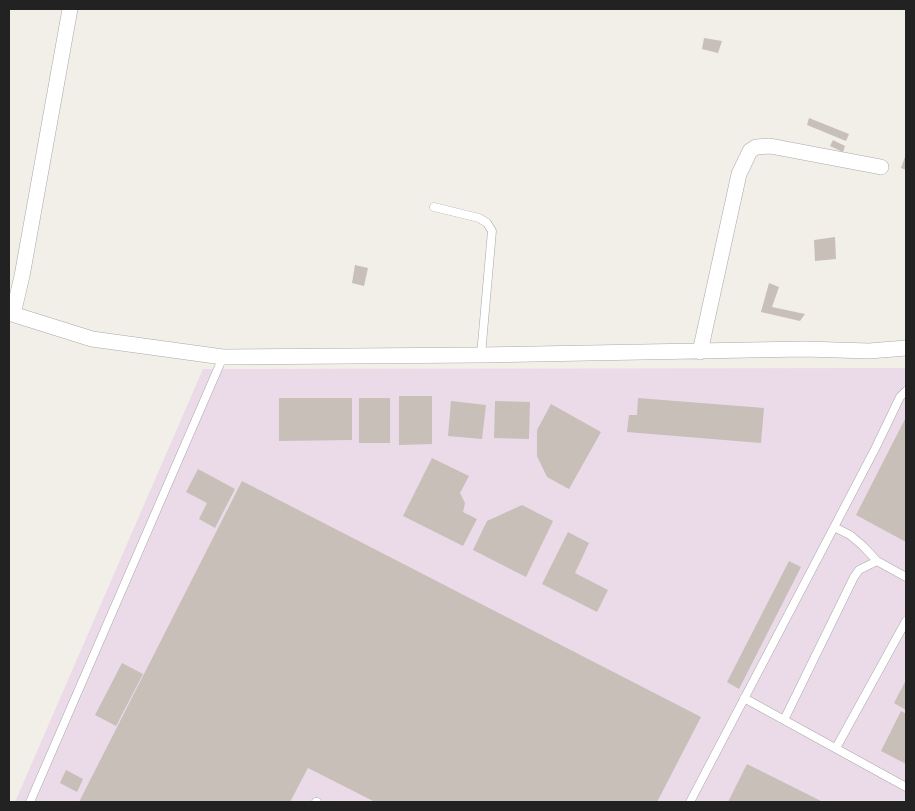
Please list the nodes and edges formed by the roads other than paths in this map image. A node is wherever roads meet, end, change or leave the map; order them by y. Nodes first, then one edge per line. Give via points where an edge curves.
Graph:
1 (70, 9) edge
2 (881, 167) dead end
3 (434, 206) dead end
4 (11, 314) edge
5 (906, 348) edge
6 (700, 352) junction
7 (481, 355) junction
8 (223, 357) junction
9 (906, 391) edge
10 (834, 527) junction
11 (877, 562) junction
12 (906, 577) edge
13 (906, 621) edge
14 (744, 698) junction
15 (784, 720) junction
16 (836, 748) junction
17 (906, 787) edge
18 (30, 802) edge
19 (690, 802) edge

1 - 4 street via 22,276
2 - 6 street via 770,146 750,151 739,174
3 - 7 lane via 479,218 492,231
4 - 8 street via 92,339
5 - 6 street
6 - 7 street
7 - 8 street
8 - 18 lane
9 - 10 lane
10 - 11 lane via 850,535
10 - 14 lane
11 - 12 lane
11 - 15 lane via 859,570 854,577
13 - 16 lane
14 - 15 lane
14 - 19 lane
15 - 16 lane
16 - 17 lane

